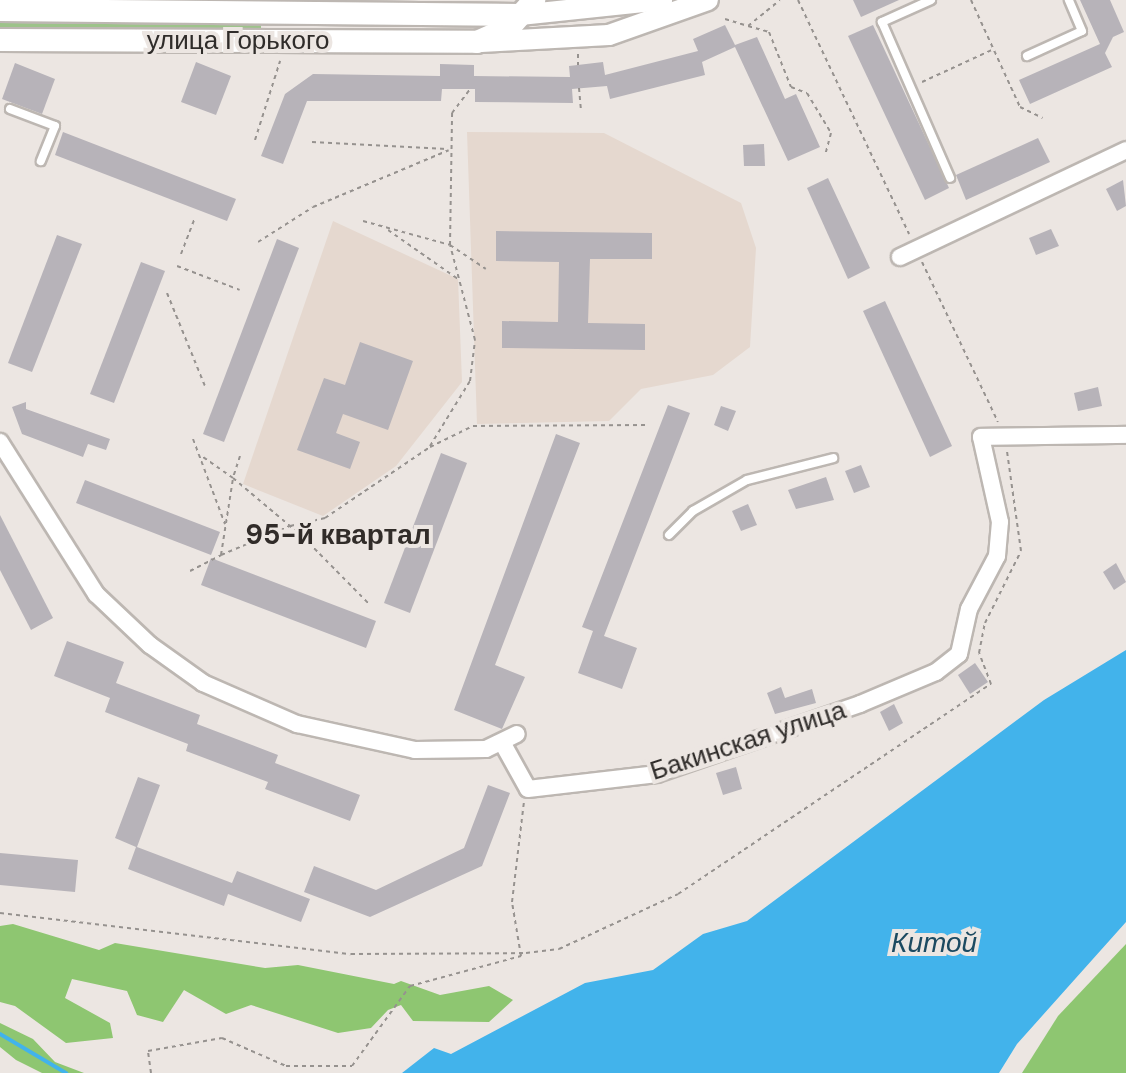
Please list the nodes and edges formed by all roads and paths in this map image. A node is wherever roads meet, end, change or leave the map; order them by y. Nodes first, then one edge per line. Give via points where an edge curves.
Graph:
1 (662, 0) edge
2 (708, 0) edge
3 (780, 0) edge
4 (798, 0) edge
5 (931, 0) edge
6 (971, 0) edge
7 (1069, 0) edge
8 (320, 6) edge
9 (527, 7) edge
10 (0, 10) edge
11 (260, 11) junction
12 (725, 19) dead end
13 (748, 26) junction
14 (0, 40) edge
15 (477, 42) junction
16 (577, 45) dead end
17 (274, 48) junction
18 (993, 50) junction
19 (1027, 56) dead end
20 (578, 65) dead end
21 (911, 87) junction
22 (579, 88) dead end
23 (470, 89) dead end
24 (10, 109) dead end
25 (581, 112) dead end
26 (1043, 118) dead end
27 (255, 140) dead end
28 (312, 142) dead end
29 (450, 150) junction
30 (1126, 150) edge
31 (825, 155) dead end
32 (41, 161) dead end
33 (950, 178) dead end
34 (195, 218) dead end
35 (363, 221) dead end
36 (386, 228) junction
37 (258, 242) dead end
38 (450, 245) junction
39 (917, 250) junction
40 (181, 254) dead end
41 (900, 257) dead end
42 (177, 266) dead end
43 (486, 269) dead end
44 (459, 279) junction
45 (240, 290) dead end
46 (167, 293) dead end
47 (205, 386) dead end
48 (648, 425) dead end
49 (1126, 435) edge
50 (1003, 436) junction
51 (193, 439) dead end
52 (0, 442) edge
53 (430, 447) junction
54 (201, 456) junction
55 (240, 456) dead end
56 (833, 458) dead end
57 (233, 478) junction
58 (225, 525) junction
59 (290, 526) junction
60 (669, 535) dead end
61 (221, 555) junction
62 (190, 571) dead end
63 (370, 605) dead end
64 (517, 734) dead end
65 (495, 746) junction
66 (528, 789) junction
67 (0, 913) edge
68 (521, 954) junction
69 (151, 1073) edge

1 - 9 street, улица Горького
2 - 15 street, улица Горького via 609,35
3 - 13 path
4 - 39 path
5 - 21 lane via 882,22
6 - 18 path
7 - 19 lane via 1082,31
8 - 9 main road, улица Горького
8 - 11 main road, улица Горького
9 - 15 main road, улица Горького via 497,36
10 - 11 main road, улица Горького
11 - 17 main road via 275,23
12 - 13 path
13 - 31 path via 769,32 791,87 807,93 831,133
14 - 17 main road, улица Горького
15 - 17 main road, улица Горького
16 - 20 path
17 - 27 path
18 - 21 path
18 - 26 path via 1020,107
21 - 33 lane
22 - 25 path
23 - 29 path via 452,113
24 - 32 lane via 55,126
28 - 29 path
29 - 37 path via 313,207
29 - 38 path
30 - 39 street
34 - 40 path
35 - 36 path
36 - 38 path
36 - 44 path
38 - 43 path
38 - 44 path
39 - 41 street
39 - 50 path
42 - 45 path
44 - 53 path via 475,340 470,381
46 - 47 path
48 - 53 path via 473,426
49 - 50 street
50 - 66 street, Бакинская улица via 981,437 1000,522 997,556 969,609 959,654 936,672 657,774
50 - 68 path via 1021,551 985,623 979,653 991,684 678,894 559,949
51 - 54 path
52 - 65 street via 96,594 150,645 203,683 297,724 415,750
53 - 59 path via 325,518
54 - 57 path
54 - 58 path
55 - 57 path
56 - 60 lane via 747,480 693,511
57 - 58 path
57 - 59 path
58 - 61 path
59 - 61 path
59 - 63 path
61 - 62 path
64 - 65 street
65 - 66 street
66 - 68 path via 512,902
67 - 68 path via 351,954
68 - 69 path via 410,986 352,1066 286,1066 222,1038 148,1051

